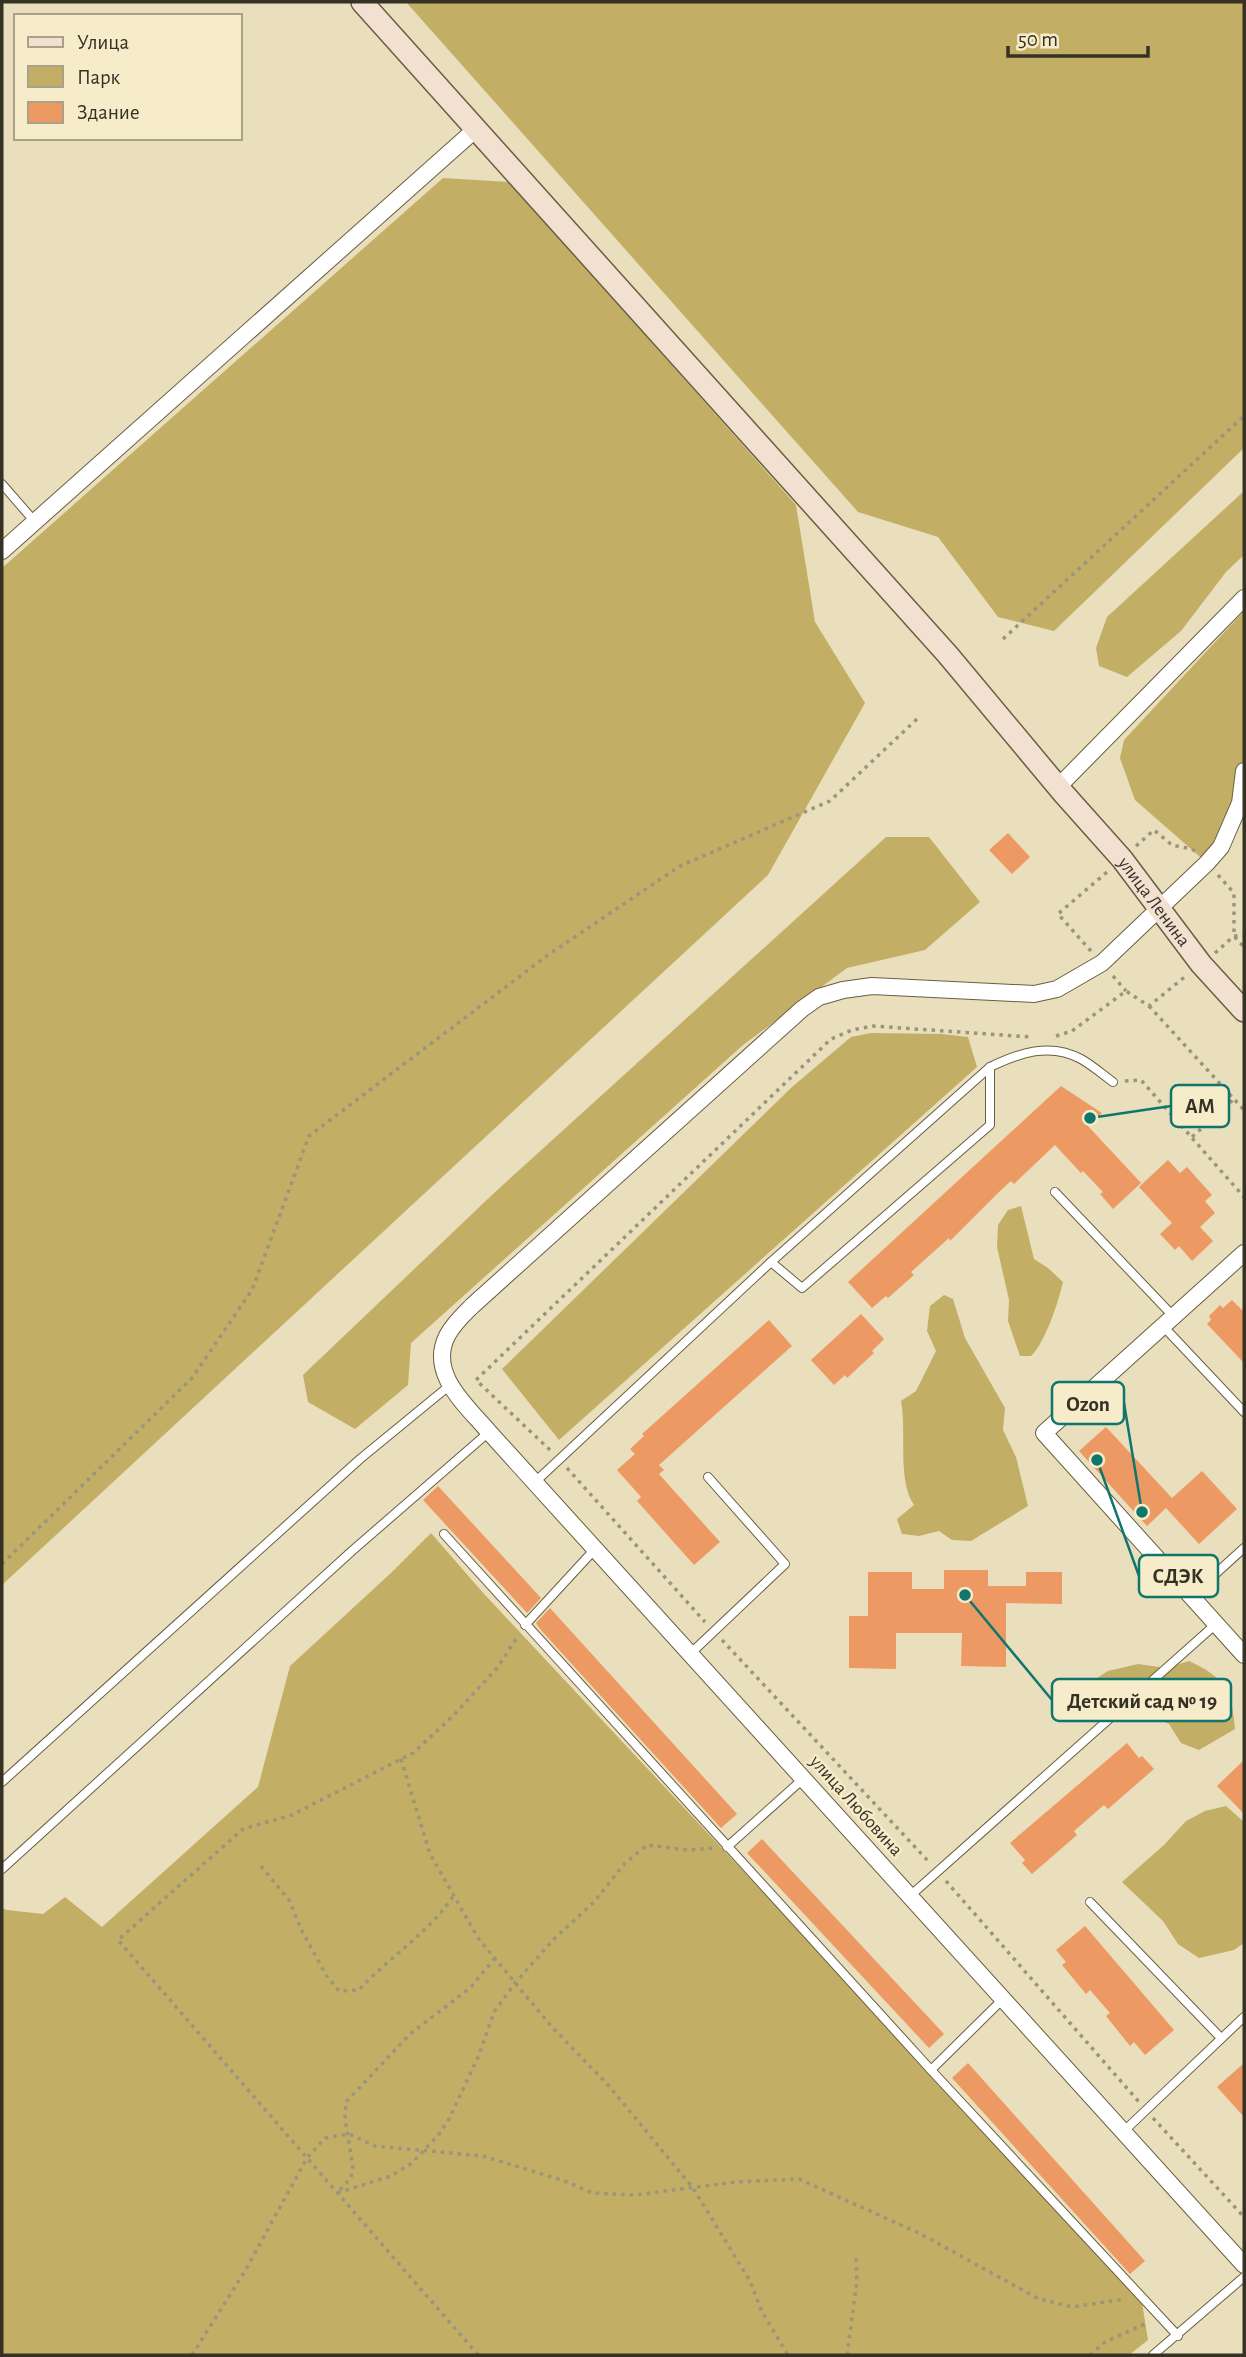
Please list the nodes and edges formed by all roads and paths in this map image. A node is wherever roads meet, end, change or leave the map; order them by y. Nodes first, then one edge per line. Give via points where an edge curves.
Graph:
1 (362, 2) edge
2 (477, 128) junction
3 (1244, 416) edge
4 (2, 484) edge
5 (35, 522) junction
6 (2, 551) edge
7 (1244, 598) edge
8 (1003, 639) dead end
9 (917, 719) dead end
10 (1244, 771) edge
11 (1061, 791) junction
12 (1233, 901) dead end
13 (1159, 908) junction
14 (1234, 936) junction
15 (1244, 936) edge
16 (1244, 947) edge
17 (1201, 964) junction
18 (1149, 1006) junction
19 (1244, 1011) edge
20 (1047, 1037) dead end
21 (1039, 1038) dead end
22 (990, 1067) junction
23 (1113, 1082) joint
24 (1234, 1099) junction
25 (1244, 1110) edge
26 (1192, 1137) junction
27 (1055, 1192) dead end
28 (1244, 1197) edge
29 (1244, 1253) edge
30 (771, 1262) junction
31 (1168, 1321) junction
32 (446, 1378) junction
33 (1244, 1412) edge
34 (489, 1432) junction
35 (559, 1459) junction
36 (708, 1477) dead end
37 (534, 1483) junction
38 (444, 1534) dead end
39 (1244, 1548) edge
40 (595, 1549) junction
41 (2, 1564) edge
42 (1191, 1595) junction
43 (1216, 1623) junction
44 (525, 1625) junction
45 (713, 1631) junction
46 (690, 1654) junction
47 (1244, 1654) edge
48 (401, 1759) junction
49 (803, 1778) junction
50 (2, 1782) edge
51 (727, 1847) junction
52 (261, 1866) dead end
53 (2, 1869) edge
54 (937, 1871) junction
55 (454, 1895) junction
56 (910, 1897) junction
57 (1090, 1902) dead end
58 (495, 1958) junction
59 (516, 1982) junction
60 (1003, 1999) junction
61 (1244, 2017) edge
62 (1222, 2038) junction
63 (931, 2070) junction
64 (1145, 2110) junction
65 (1123, 2132) junction
66 (349, 2134) junction
67 (422, 2151) junction
68 (307, 2158) junction
69 (693, 2188) junction
70 (337, 2193) junction
71 (1244, 2217) edge
72 (856, 2258) dead end
73 (1244, 2265) edge
74 (1244, 2277) edge
75 (1142, 2296) junction
76 (1160, 2317) junction
77 (1178, 2336) junction
78 (192, 2355) edge
79 (478, 2355) edge
80 (788, 2355) edge
81 (847, 2355) edge
82 (1090, 2355) edge
83 (1153, 2355) edge

1 - 2 main road, улица Ленина
2 - 5 street
2 - 11 main road, улица Ленина via 948,655
3 - 8 path
4 - 5 lane
5 - 6 street
7 - 11 street
9 - 41 path via 830,801 681,866 548,955 309,1136 252,1290 192,1378
10 - 13 street via 1240,803 1221,847
11 - 13 main road, улица Ленина
12 - 14 path
13 - 17 main road, улица Ленина
13 - 32 street via 1102,963 1057,989 1034,994 872,986 819,997 472,1306 446,1337
14 - 15 path
14 - 16 path
14 - 17 path
17 - 18 path
17 - 19 main road, улица Ленина
18 - 20 path via 1126,991 1072,1031
18 - 24 path
21 - 35 path via 873,1026 831,1039 476,1380
22 - 23 lane via 1013,1055 1040,1049 1081,1059
22 - 30 lane
22 - 30 lane via 990,1125 802,1289
23 - 26 path via 1141,1080
24 - 25 path
24 - 26 path
26 - 28 path
27 - 31 lane
29 - 31 street
30 - 35 lane
31 - 33 lane
31 - 42 street via 1044,1433
32 - 34 street, улица Любовина
32 - 50 lane
34 - 37 street, улица Любовина
34 - 53 lane
35 - 37 lane
35 - 45 path
36 - 45 lane via 785,1564
37 - 40 street, улица Любовина
38 - 44 lane
39 - 42 lane
40 - 44 lane
40 - 46 street, улица Любовина
42 - 43 street
43 - 47 street
43 - 54 lane
44 - 48 path via 497,1668 452,1717
44 - 51 lane
45 - 46 lane
45 - 54 path
46 - 49 street, улица Любовина
48 - 55 path via 430,1854
48 - 68 path via 292,1815 243,1829 117,1940
49 - 51 lane
49 - 56 street, улица Любовина
51 - 59 path via 687,1850 648,1845 625,1863
51 - 63 lane
52 - 55 path via 289,1900 320,1964 339,1991 359,1990 441,1915
54 - 56 lane
54 - 64 path
55 - 58 path
56 - 60 street, улица Любовина
57 - 62 lane
58 - 59 path
58 - 66 path via 470,1988 410,2034 346,2102
59 - 67 path via 494,2012 449,2119
59 - 69 path
60 - 63 lane
60 - 65 street, улица Любовина
61 - 62 lane
62 - 64 lane
63 - 75 lane
64 - 65 lane
64 - 71 path
65 - 73 street, улица Любовина
66 - 67 path via 375,2146
66 - 68 path via 325,2138
66 - 70 path via 354,2167 351,2178
67 - 69 path via 483,2156 592,2193 634,2195
67 - 70 path via 391,2176
68 - 70 path
68 - 78 path
69 - 75 path via 799,2179 921,2234 1037,2298 1072,2307
69 - 80 path via 750,2281
70 - 79 path
72 - 81 path
74 - 77 lane
75 - 76 lane
76 - 77 lane
76 - 82 path via 1105,2342
77 - 83 lane

